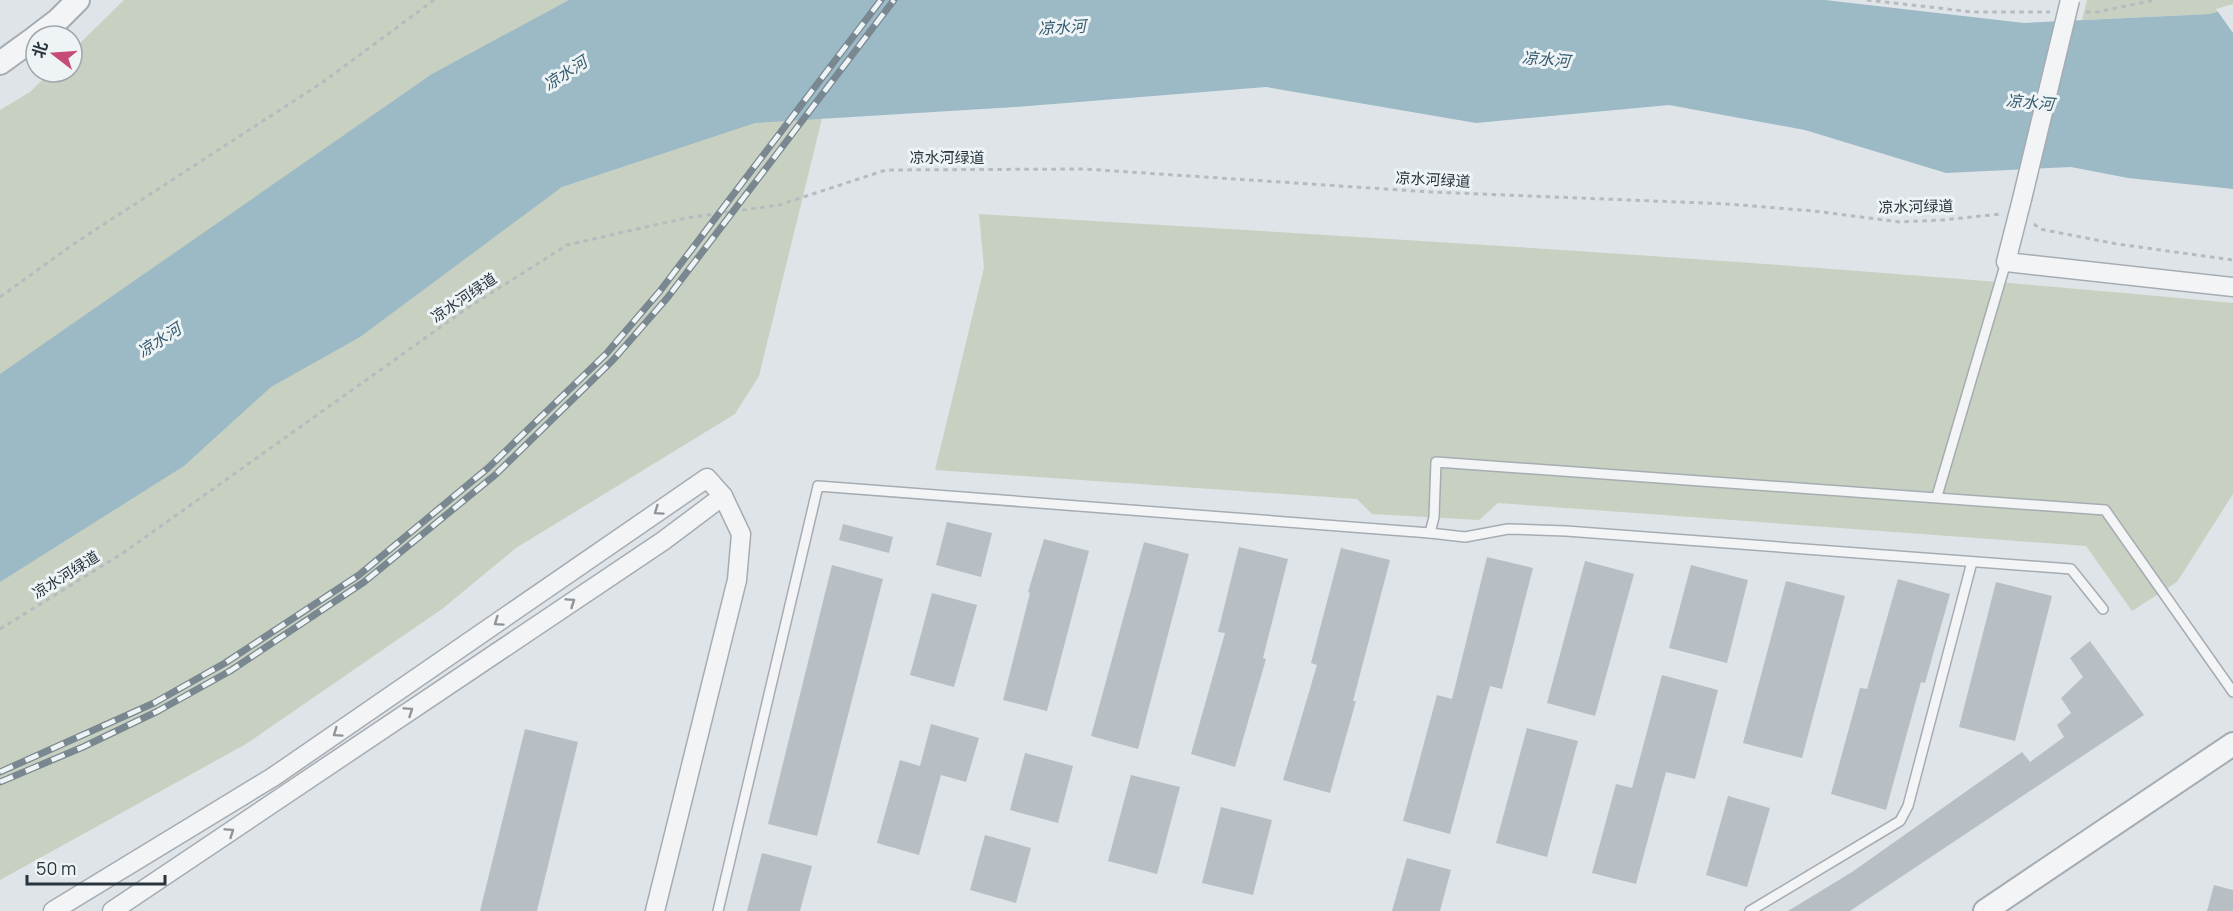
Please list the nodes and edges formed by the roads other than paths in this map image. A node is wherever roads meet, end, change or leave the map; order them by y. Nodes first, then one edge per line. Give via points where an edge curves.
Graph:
1 (78, 0) edge
2 (2070, 0) edge
3 (52, 24) edge
4 (24, 45) edge
5 (0, 63) edge
6 (2006, 262) junction
7 (2233, 287) edge
8 (723, 496) junction
9 (1936, 496) junction
10 (1430, 533) junction
11 (1972, 562) junction
12 (2103, 609) dead end
13 (2233, 692) edge
14 (2233, 744) edge
15 (59, 910) edge
16 (112, 911) edge
17 (655, 911) edge
18 (718, 911) edge
19 (1750, 911) edge
20 (1984, 911) edge

1 - 3 street
2 - 6 street, bridge
4 - 5 street
6 - 7 street
6 - 9 lane
8 -> 15 street via 706,478 273,777
16 -> 8 street via 663,541
8 - 17 street via 741,534 737,580
9 - 10 lane via 1436,462
9 - 13 lane via 2105,510
10 - 11 lane via 1465,537 1508,529 1566,531
10 - 18 lane via 818,486
11 - 12 lane via 2071,569
11 - 19 lane via 1908,806 1900,821
14 - 20 street

